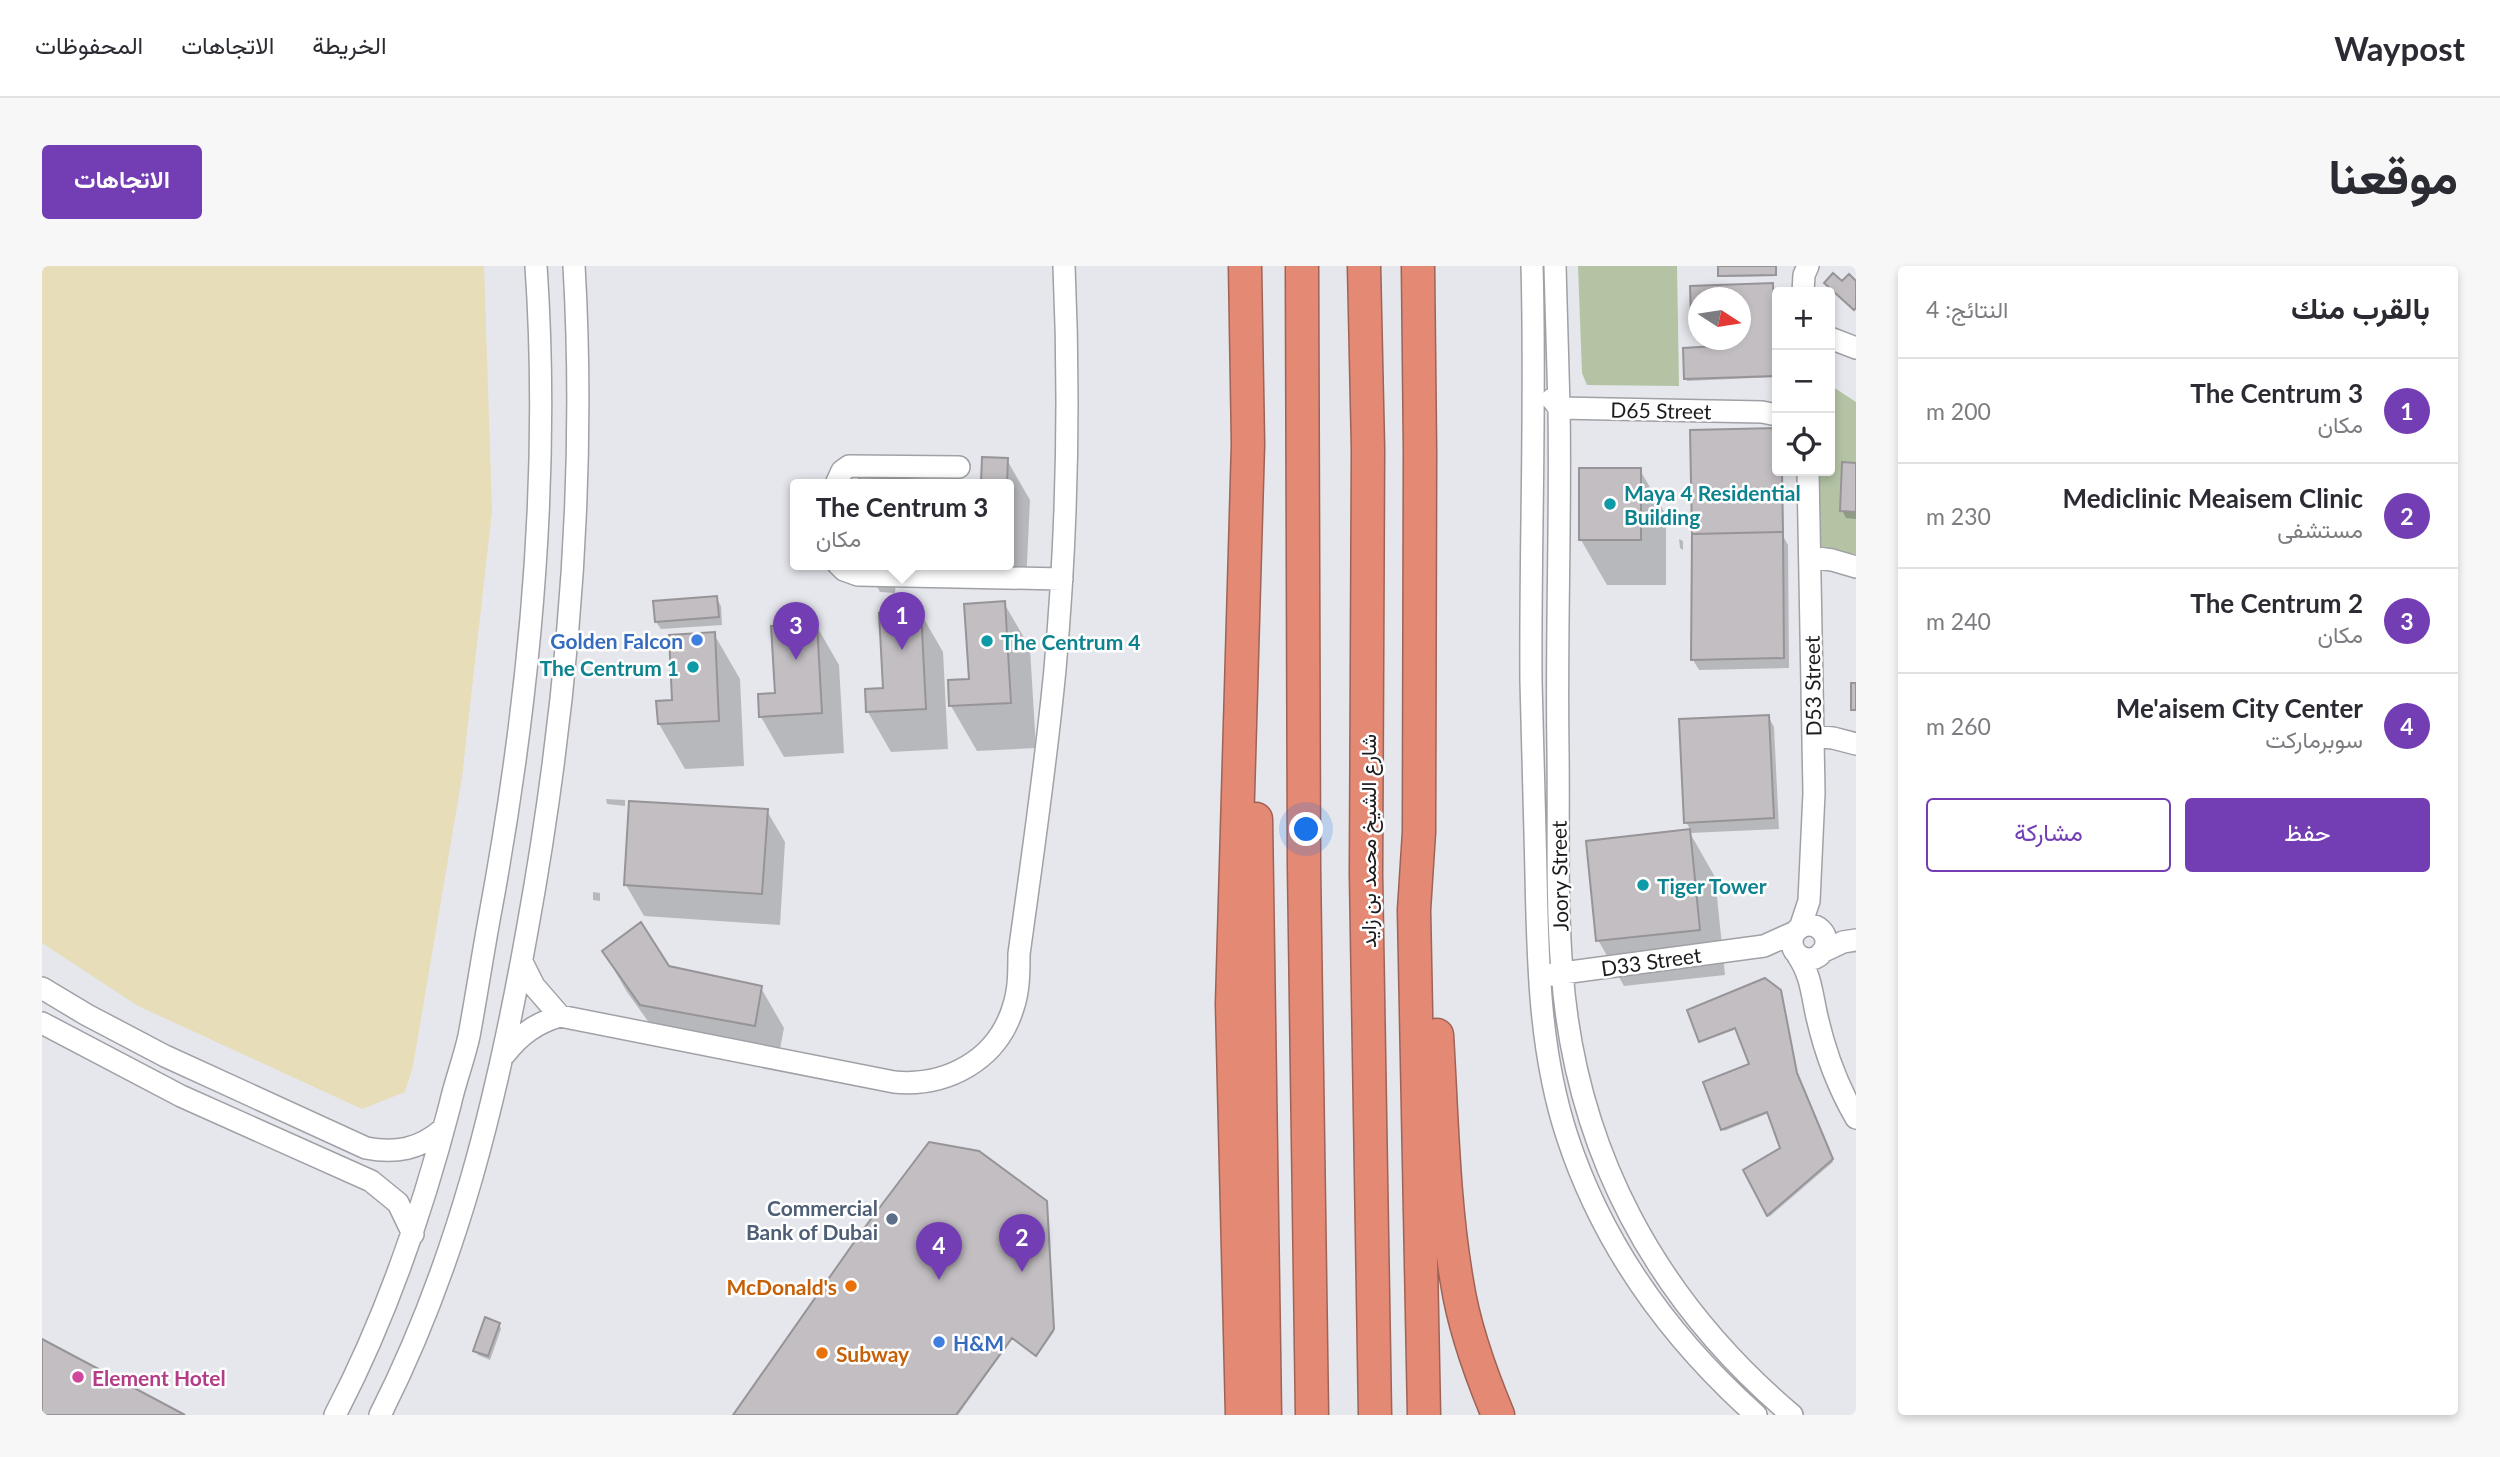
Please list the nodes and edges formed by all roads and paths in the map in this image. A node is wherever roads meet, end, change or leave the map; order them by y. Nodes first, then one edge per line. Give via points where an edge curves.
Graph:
1 (536, 266) edge
2 (575, 266) edge
3 (1064, 266) edge
4 (1245, 266) edge
5 (1302, 266) edge
6 (1364, 266) edge
7 (1418, 266) edge
8 (1532, 266) edge
9 (1555, 266) edge
10 (1808, 266) edge
11 (1803, 287) edge
12 (1534, 311) junction
13 (1835, 340) edge
14 (1856, 348) edge
15 (1559, 408) junction
16 (1772, 411) edge
17 (960, 467) dead end
18 (1808, 476) edge
19 (838, 479) edge
20 (1810, 565) junction
21 (1856, 566) edge
22 (844, 570) edge
23 (1062, 579) junction
24 (1242, 584) junction
25 (1813, 743) junction
26 (1856, 746) edge
27 (1419, 832) junction
28 (1854, 940) edge
29 (1809, 942) junction
30 (522, 962) junction
31 (1562, 973) junction
32 (1539, 976) junction
33 (42, 988) edge
34 (560, 1016) junction
35 (42, 1023) edge
36 (505, 1055) junction
37 (1856, 1118) edge
38 (443, 1129) junction
39 (413, 1234) junction
40 (1240, 1312) junction
41 (335, 1415) edge
42 (380, 1415) edge
43 (1227, 1415) edge
44 (1242, 1415) edge
45 (1265, 1415) edge
46 (1312, 1415) edge
47 (1375, 1415) edge
48 (1424, 1415) edge
49 (1498, 1415) edge
50 (1756, 1415) edge
51 (1791, 1415) edge

1 - 38 street via 537,535 521,706 468,1040
2 - 30 street via 579,425 572,593 540,861
3 - 23 street via 1067,398
4 - 24 highway via 1248,444
5 - 46 highway
6 - 47 highway, شارع الشيخ محمد بن زايد via 1366,874
7 - 27 highway
8 - 12 street, Joory Street
9 - 15 street, Joory Street
10 - 11 street
12 - 15 street via 1544,326 1547,384
12 - 32 street, Joory Street via 1531,682
13 - 14 street
15 - 16 street, D65 Street
15 - 31 street, Joory Street
17 - 19 street via 849,466
18 - 20 street, D53 Street
20 - 21 street via 1836,571
20 - 25 street, D53 Street
22 - 23 street via 858,575
23 - 34 street via 1017,994 1010,1018 980,1058 946,1078 894,1082
24 - 40 highway via 1231,1004
24 - 45 highway via 1255,762
25 - 26 street
25 - 29 street, D53 Street
27 - 48 highway via 1414,911
27 - 49 highway via 1452,1250 1473,1350
28 - 29 street, D33 Street
29 - 31 street, D33 Street
29 - 37 street via 1811,982 1825,1047
30 - 34 street via 534,986
30 - 36 street
31 - 32 street, D33 Street
31 - 51 street, Joory Street via 1584,1103 1634,1227 1657,1266 1711,1337
32 - 50 street, Joory Street via 1555,1092 1600,1217 1671,1328
33 - 38 street via 155,1051 366,1148 407,1149
34 - 36 street via 523,1034
35 - 39 street via 211,1110 371,1181 398,1203
36 - 42 street via 447,1256
38 - 39 street
39 - 41 street via 374,1335
40 - 43 highway
40 - 44 highway

